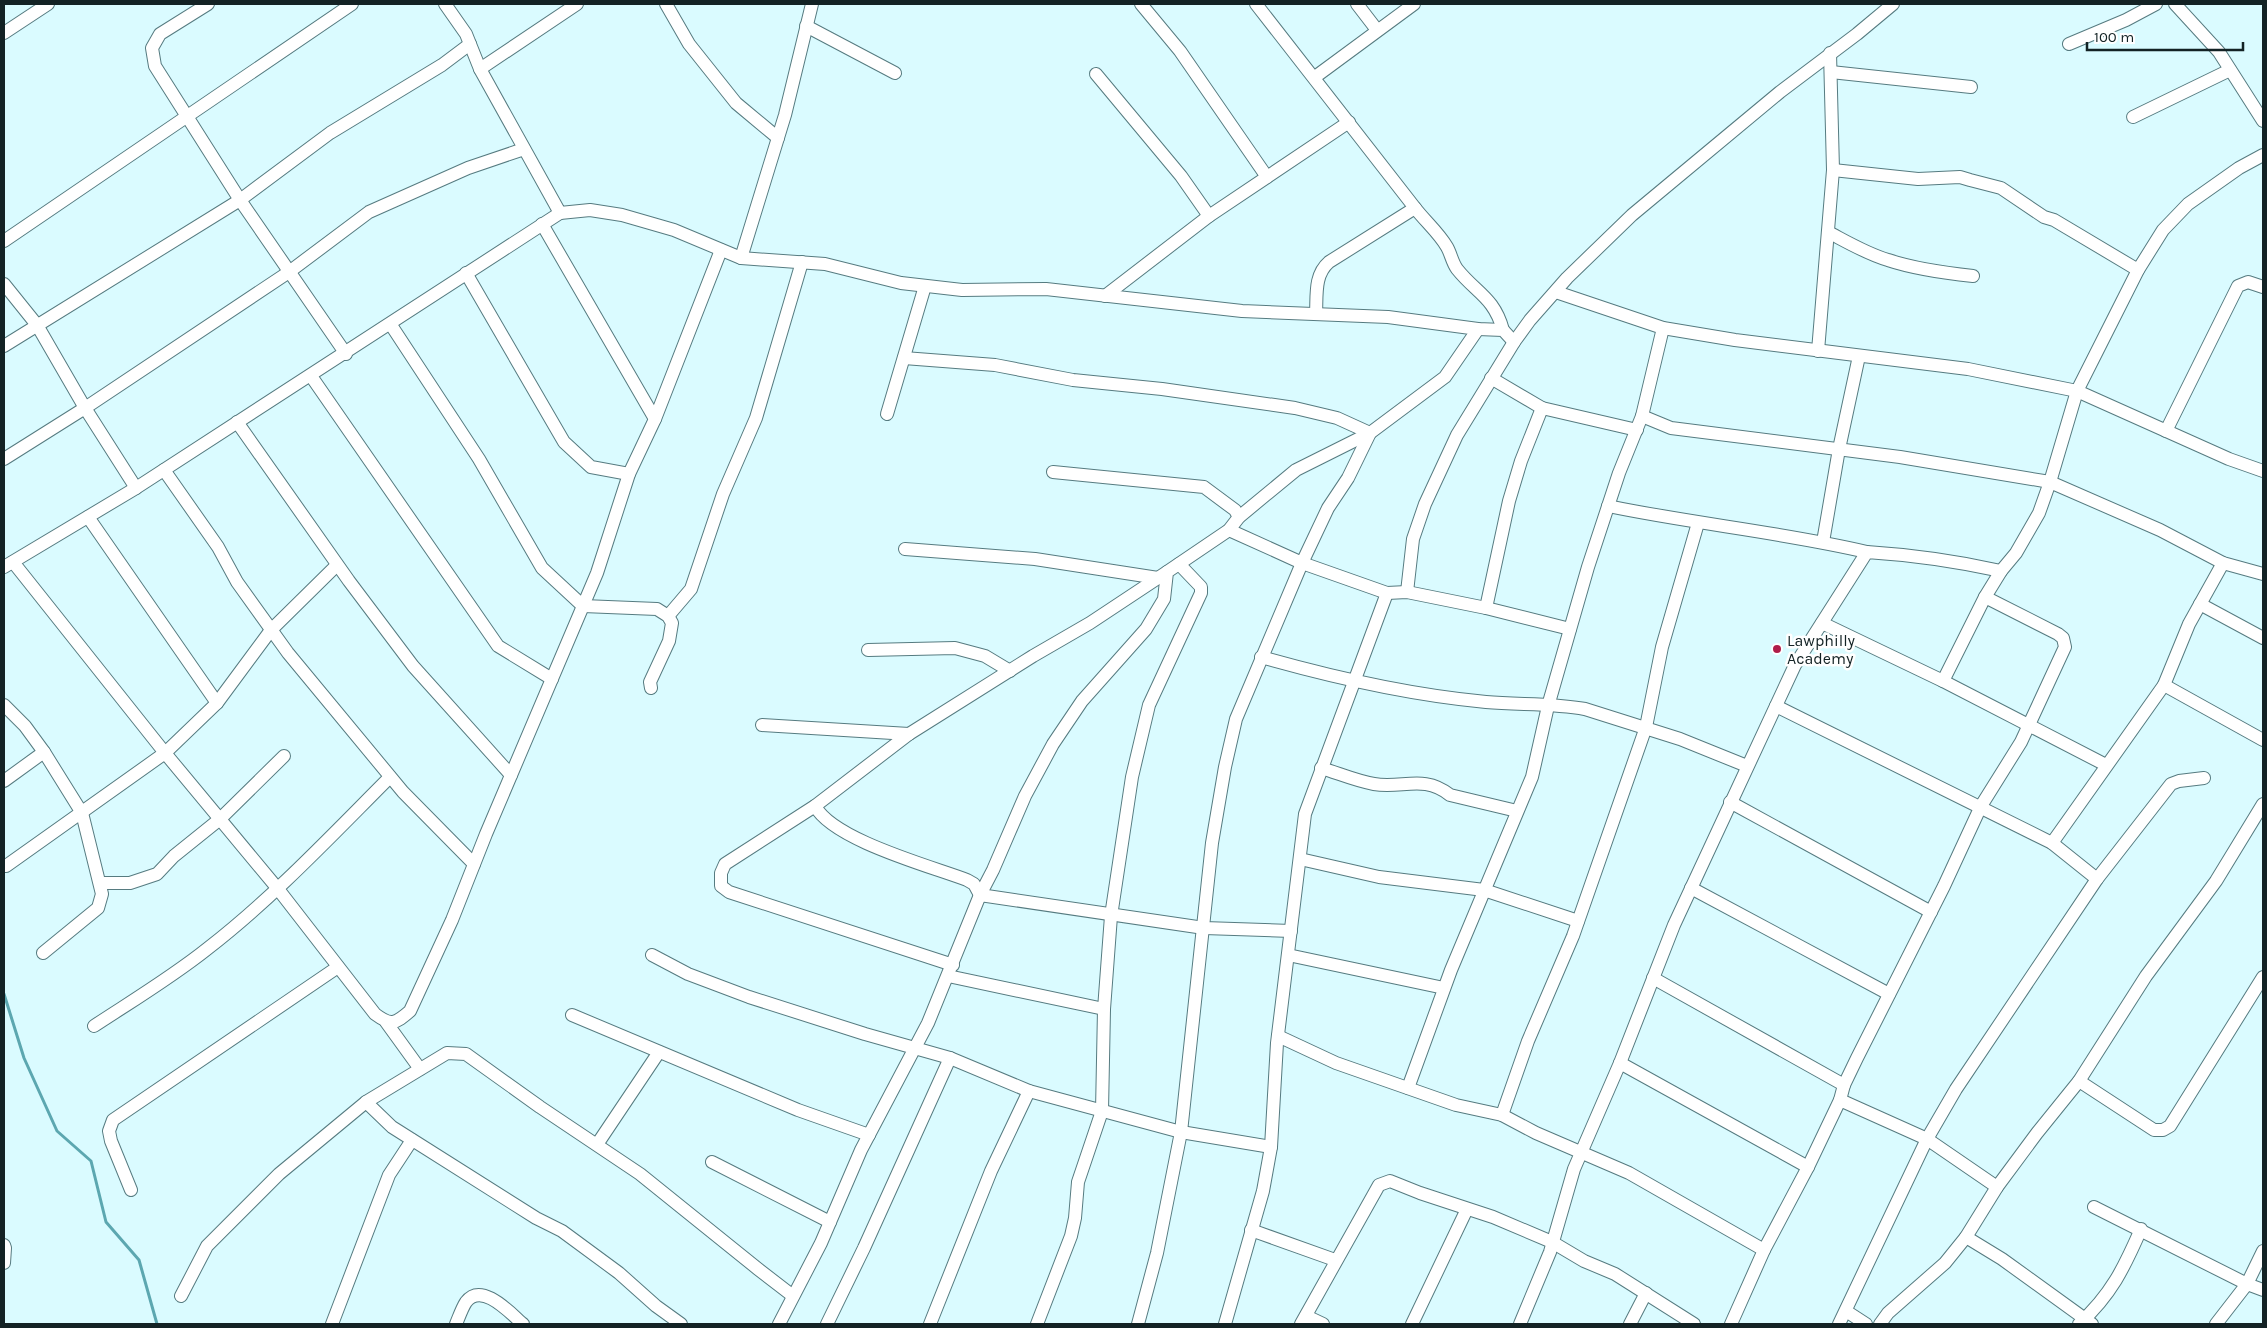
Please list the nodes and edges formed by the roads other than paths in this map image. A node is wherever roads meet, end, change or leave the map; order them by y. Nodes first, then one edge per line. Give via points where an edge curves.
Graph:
1 (48, 4) edge
2 (208, 4) edge
3 (352, 4) edge
4 (445, 4) edge
5 (577, 4) edge
6 (666, 4) edge
7 (812, 4) edge
8 (1141, 4) edge
9 (1256, 4) edge
10 (1357, 4) edge
11 (1414, 4) edge
12 (1893, 4) edge
13 (2156, 4) edge
14 (2175, 4) edge
15 (806, 26) junction
16 (1377, 30) junction
17 (4, 33) edge
18 (470, 44) junction
19 (2068, 44) dead end
20 (1830, 53) junction
21 (480, 69) junction
22 (2230, 70) junction
23 (1831, 72) junction
24 (895, 73) dead end
25 (1096, 74) dead end
26 (1315, 77) junction
27 (1971, 87) dead end
28 (187, 116) junction
29 (2133, 118) dead end
30 (2263, 121) edge
31 (1349, 122) junction
32 (778, 138) junction
33 (524, 149) junction
34 (2263, 154) edge
35 (1833, 170) junction
36 (1267, 177) junction
37 (240, 200) junction
38 (1415, 208) junction
39 (560, 213) junction
40 (1209, 216) junction
41 (542, 224) junction
42 (1828, 232) junction
43 (4, 241) edge
44 (721, 250) junction
45 (741, 258) junction
46 (802, 262) junction
47 (2138, 270) junction
48 (289, 272) junction
49 (466, 273) junction
50 (1973, 276) dead end
51 (4, 284) edge
52 (925, 286) junction
53 (2263, 287) edge
54 (1556, 292) junction
55 (1105, 296) junction
56 (1316, 314) junction
57 (391, 324) junction
58 (37, 325) junction
59 (1663, 328) junction
60 (1478, 329) junction
61 (1503, 330) junction
62 (1514, 342) junction
63 (4, 346) edge
64 (1818, 351) junction
65 (346, 354) junction
66 (1860, 356) junction
67 (904, 358) junction
68 (311, 376) junction
69 (1491, 378) junction
70 (2077, 391) junction
71 (85, 408) junction
72 (1542, 408) junction
73 (887, 414) dead end
74 (1642, 416) junction
75 (655, 419) junction
76 (237, 422) junction
77 (1636, 430) junction
78 (2166, 431) junction
79 (1370, 433) junction
80 (1839, 449) junction
81 (4, 459) edge
82 (164, 470) junction
83 (1053, 472) dead end
84 (2263, 472) edge
85 (629, 474) junction
86 (2050, 482) junction
87 (136, 488) junction
88 (1608, 506) junction
89 (88, 516) junction
90 (1239, 517) junction
91 (1698, 524) junction
92 (1229, 530) junction
93 (1822, 542) junction
94 (905, 549) dead end
95 (1867, 552) junction
96 (1302, 563) junction
97 (2223, 563) junction
98 (8, 564) edge
99 (1179, 564) junction
100 (337, 565) junction
101 (2001, 571) junction
102 (2263, 574) edge
103 (1163, 575) junction
104 (1407, 592) junction
105 (1387, 593) junction
106 (1985, 597) junction
107 (2200, 604) junction
108 (583, 606) junction
109 (1486, 608) junction
110 (668, 616) junction
111 (1822, 623) junction
112 (1570, 629) junction
113 (271, 630) junction
114 (2263, 638) edge
115 (868, 650) dead end
116 (1261, 657) junction
117 (1010, 672) junction
118 (552, 679) junction
119 (1353, 681) junction
120 (1943, 682) junction
121 (2164, 685) junction
122 (651, 688) dead end
123 (217, 704) junction
124 (4, 705) edge
125 (1548, 706) junction
126 (1776, 706) junction
127 (2029, 724) junction
128 (762, 725) dead end
129 (1646, 727) junction
130 (909, 734) junction
131 (2263, 740) edge
132 (44, 752) junction
133 (165, 753) junction
134 (284, 756) dead end
135 (2106, 764) junction
136 (1748, 766) junction
137 (1321, 768) junction
138 (511, 775) junction
139 (390, 777) junction
140 (2204, 778) dead end
141 (4, 781) edge
142 (1730, 802) junction
143 (2263, 804) edge
144 (814, 806) junction
145 (1981, 806) junction
146 (1517, 811) junction
147 (82, 813) junction
148 (220, 819) junction
149 (2052, 843) junction
150 (1300, 858) junction
151 (474, 864) junction
152 (6, 866) dead end
153 (2097, 879) junction
154 (100, 883) junction
155 (1691, 888) junction
156 (278, 889) junction
157 (1484, 890) junction
158 (980, 895) junction
159 (1931, 912) junction
160 (1111, 916) junction
161 (1578, 921) junction
162 (1204, 928) junction
163 (1291, 931) junction
164 (43, 953) dead end
165 (652, 955) dead end
166 (1288, 955) junction
167 (338, 967) junction
168 (951, 971) junction
169 (2263, 977) edge
170 (1653, 978) junction
171 (1444, 988) junction
172 (1889, 994) junction
173 (1104, 1009) junction
174 (572, 1015) dead end
175 (386, 1022) junction
176 (94, 1026) dead end
177 (1278, 1036) junction
178 (916, 1048) junction
179 (659, 1052) junction
180 (950, 1058) junction
181 (1620, 1062) junction
182 (420, 1070) junction
183 (2079, 1081) junction
184 (1844, 1084) junction
185 (1408, 1088) junction
186 (1029, 1091) junction
187 (1840, 1100) junction
188 (366, 1102) junction
189 (1102, 1111) junction
190 (1502, 1114) junction
191 (1181, 1132) junction
192 (869, 1135) junction
193 (1927, 1139) junction
194 (412, 1140) junction
195 (598, 1144) junction
196 (1271, 1147) junction
197 (1582, 1153) junction
198 (712, 1162) dead end
199 (1808, 1167) junction
200 (1997, 1187) junction
201 (131, 1190) dead end
202 (2094, 1207) dead end
203 (1467, 1210) junction
204 (830, 1222) junction
205 (2141, 1229) junction
206 (1251, 1230) junction
207 (1966, 1237) junction
208 (1552, 1242) junction
209 (4, 1245) edge
210 (1764, 1250) junction
211 (2263, 1251) edge
212 (1335, 1260) junction
213 (4, 1263) edge
214 (2247, 1284) junction
215 (2263, 1290) edge
216 (1646, 1293) junction
217 (181, 1296) dead end
218 (793, 1296) junction
219 (1846, 1311) junction
220 (1303, 1320) edge
221 (2085, 1322) edge
222 (332, 1324) edge
223 (456, 1324) edge
224 (523, 1324) edge
225 (680, 1324) edge
226 (779, 1324) edge
227 (827, 1324) edge
228 (930, 1324) edge
229 (1037, 1324) edge
230 (1138, 1324) edge
231 (1225, 1324) edge
232 (1324, 1324) edge
233 (1412, 1324) edge
234 (1520, 1324) edge
235 (1630, 1324) edge
236 (1694, 1324) edge
237 (1731, 1324) edge
238 (1838, 1324) edge
239 (1866, 1324) edge
240 (1880, 1324) edge
241 (2216, 1324) edge

1 - 17 street
2 - 28 street via 160,34 152,48 155,66
3 - 28 street
4 - 18 street
5 - 21 street
6 - 32 street via 689,44 736,103
7 - 15 street
8 - 36 street via 1180,51
9 - 26 street
10 - 16 street
11 - 16 street
12 - 20 street
13 - 19 street
14 - 22 street via 2213,45
15 - 24 street
15 - 32 street
16 - 26 street
18 - 21 street
18 - 37 street via 428,75 330,133
20 - 23 street
20 - 54 street via 1632,215
21 - 33 street
22 - 29 street
22 - 30 street
23 - 27 street
23 - 35 street
25 - 40 street via 1181,176
26 - 31 street
28 - 37 street
28 - 43 street
31 - 36 street
31 - 38 street
32 - 45 street
33 - 39 street
33 - 48 street via 468,168 369,212
34 - 47 street via 2188,204 2163,230
35 - 42 street
35 - 47 street via 1918,179 1960,178 2001,188
36 - 40 street
37 - 48 street
37 - 58 street
38 - 56 street via 1321,268
38 - 61 street via 1442,239 1466,280 1496,309
39 - 41 street
39 - 44 street via 590,210 622,215 674,230
40 - 55 street
41 - 49 street
41 - 75 street
42 - 50 street via 1888,260 1938,272
42 - 64 street
44 - 45 street
44 - 75 street
45 - 46 street
46 - 52 street
46 - 110 street via 756,418 724,494 691,589
47 - 70 street
48 - 65 street
48 - 71 street
49 - 57 street
49 - 85 street via 564,442 591,467
51 - 58 street
52 - 55 street via 962,290 1046,289
52 - 67 street
53 - 78 street via 2248,282 2238,286
54 - 59 street
54 - 62 street
55 - 56 street via 1242,311
56 - 60 street via 1388,318
57 - 65 street
57 - 108 street via 479,460 542,568
58 - 63 street
58 - 71 street
59 - 64 street
59 - 74 street
60 - 61 street
60 - 79 street via 1445,376
61 - 62 street
62 - 69 street
64 - 66 street
65 - 68 street
66 - 70 street via 1968,369
66 - 80 street
67 - 73 street
67 - 79 street via 995,365 1073,380 1295,408 1337,418
68 - 76 street
68 - 118 street via 498,646
69 - 72 street
69 - 104 street via 1457,435 1425,504 1413,539
70 - 78 street
70 - 86 street
71 - 81 street
71 - 87 street
72 - 77 street
72 - 109 street via 1509,501
74 - 77 street
74 - 80 street via 1671,428
75 - 85 street
76 - 82 street
76 - 100 street
77 - 88 street
78 - 84 street
79 - 90 street via 1296,470
79 - 96 street
80 - 86 street
80 - 93 street
82 - 87 street
82 - 113 street
83 - 90 street via 1204,487 1235,510
85 - 108 street
86 - 97 street via 2160,530
86 - 101 street via 2029,532
87 - 89 street
88 - 91 street
88 - 112 street
89 - 98 street
89 - 123 street
90 - 92 street
91 - 93 street
91 - 129 street via 1662,647
92 - 96 street
92 - 99 street
93 - 95 street
94 - 103 street via 1034,559
95 - 101 street via 1958,561
95 - 111 street
96 - 105 street
96 - 116 street
97 - 102 street
97 - 107 street
98 - 133 street
99 - 103 street
99 - 160 street via 1201,587 1201,593 1149,705 1132,777
100 - 113 street
100 - 138 street via 413,666
101 - 106 street
103 - 117 street
103 - 158 street via 1164,599 1146,629 1082,701 1053,744 1025,796
104 - 105 street
104 - 109 street
105 - 119 street
106 - 120 street
106 - 127 street via 2058,634 2063,640 2065,646
107 - 114 street
107 - 121 street
108 - 110 street via 657,609
108 - 118 street
109 - 112 street
110 - 122 street via 672,623 669,641 650,682
111 - 120 street
111 - 126 street via 1795,665
112 - 125 street
113 - 123 street
113 - 139 street
115 - 117 street via 954,648 985,656
116 - 119 street
116 - 162 street via 1236,719 1225,767 1212,843
117 - 130 street
118 - 138 street
119 - 125 street via 1475,701
119 - 137 street
120 - 127 street
121 - 131 street
121 - 135 street
123 - 133 street
124 - 132 street
125 - 129 street via 1569,706
125 - 146 street via 1532,777
126 - 136 street
126 - 145 street
127 - 135 street
127 - 145 street
128 - 130 street
129 - 136 street
129 - 161 street
130 - 144 street
132 - 141 street
132 - 147 street
133 - 147 street
133 - 148 street
134 - 148 street
135 - 149 street
136 - 142 street
137 - 146 street via 1374,784 1429,783 1450,795
137 - 150 street via 1305,814
138 - 151 street
139 - 151 street
139 - 156 street
140 - 153 street via 2171,784
142 - 155 street
142 - 159 street
143 - 183 street via 2216,881 2146,976
144 - 158 street via 820,815 850,835 967,880 974,884
144 - 168 street via 725,864 721,886 729,892
145 - 149 street
145 - 159 street
146 - 157 street
147 - 152 street
147 - 154 street
148 - 154 street via 157,874 130,883
148 - 156 street
149 - 153 street
150 - 157 street via 1379,877
150 - 163 street
151 - 175 street via 410,1011 398,1022
153 - 193 street via 1956,1089
154 - 164 street via 102,894 98,908
155 - 170 street
155 - 172 street
156 - 167 street
156 - 176 street via 207,950
157 - 161 street
157 - 171 street
158 - 160 street
158 - 168 street
159 - 172 street
160 - 162 street
160 - 173 street
161 - 190 street via 1528,1041
162 - 163 street
162 - 191 street
163 - 166 street
165 - 178 street via 688,974 749,997
166 - 171 street
166 - 177 street
167 - 175 street via 375,1014
167 - 201 street via 113,1120 109,1131 111,1140
168 - 173 street
168 - 178 street
169 - 183 street via 2170,1126 2164,1130 2154,1130
170 - 181 street
170 - 184 street
171 - 185 street
172 - 184 street
173 - 189 street
174 - 179 street
175 - 182 street
177 - 185 street via 1336,1063
177 - 196 street
178 - 180 street
178 - 192 street
179 - 192 street via 798,1110
179 - 195 street
180 - 186 street
180 - 227 street
181 - 197 street
181 - 199 street
182 - 188 street
182 - 195 street via 447,1053 466,1054
183 - 200 street
184 - 187 street
185 - 190 street via 1456,1105
186 - 189 street
186 - 228 street via 991,1171
187 - 193 street
187 - 199 street
188 - 194 street via 392,1127
188 - 217 street via 279,1174 207,1246
189 - 191 street
189 - 229 street via 1078,1182 1071,1236
190 - 197 street
191 - 196 street
191 - 230 street
192 - 204 street
193 - 200 street
193 - 219 street
194 - 222 street via 389,1175
194 - 225 street via 569,1236
195 - 218 street via 666,1192
196 - 206 street
197 - 208 street
197 - 210 street via 1628,1173
198 - 204 street
199 - 210 street
200 - 207 street
202 - 205 street
203 - 208 street via 1494,1217
203 - 212 street via 1390,1181 1384,1182 1379,1184
203 - 233 street
204 - 218 street
205 - 214 street
205 - 221 street via 2121,1275
206 - 212 street
206 - 231 street
207 - 221 street via 2002,1259
207 - 240 street via 1945,1263 1888,1313
208 - 216 street
208 - 234 street
209 - 213 street
210 - 237 street
211 - 214 street
212 - 220 street
214 - 215 street
214 - 241 street
216 - 235 street
216 - 236 street
218 - 226 street
219 - 238 street
219 - 239 street
220 - 232 street
223 - 224 street via 467,1302 479,1295 501,1304

